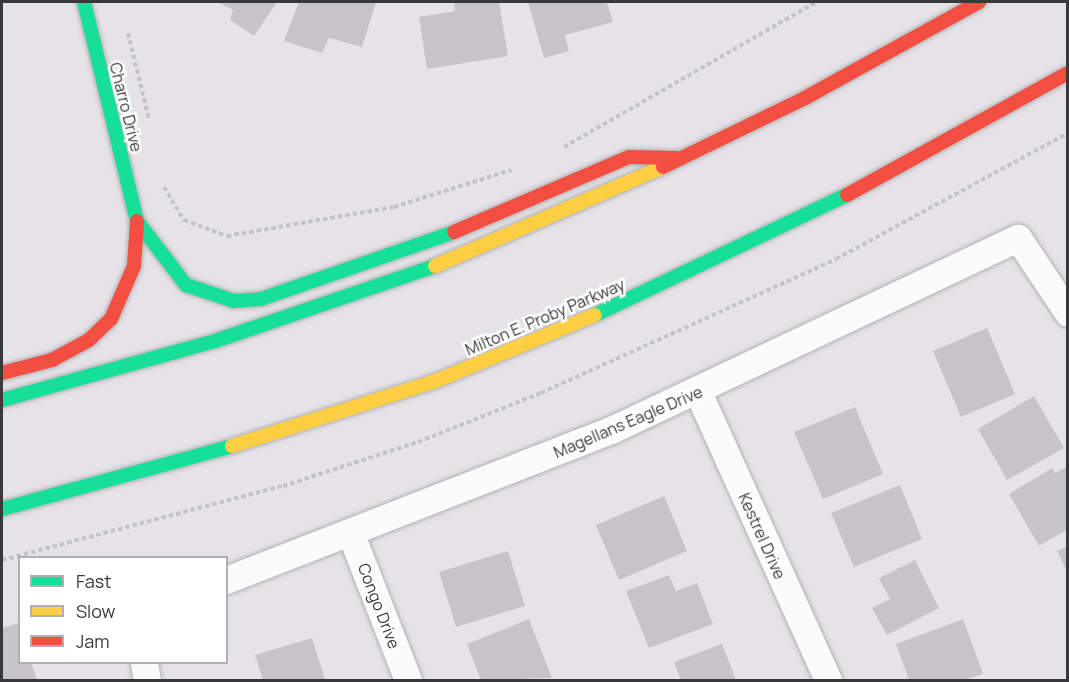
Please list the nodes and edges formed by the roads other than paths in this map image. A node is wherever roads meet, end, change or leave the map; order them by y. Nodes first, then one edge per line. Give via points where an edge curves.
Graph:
1 (84, 2) edge
2 (979, 2) edge
3 (1068, 73) edge
4 (682, 158) junction
5 (137, 220) junction
6 (1068, 313) edge
7 (2, 373) edge
8 (698, 392) junction
9 (2, 400) edge
10 (2, 509) edge
11 (350, 532) junction
12 (228, 579) edge
13 (144, 664) edge
14 (147, 681) edge
15 (408, 681) edge
16 (828, 681) edge

1 - 5 main road, Charro Drive
2 - 4 main road
3 - 10 main road, Milton E. Proby Parkway via 842,198 633,299 433,382 252,441
4 - 5 main road via 629,157 443,237 261,299 234,301 186,285
4 - 9 main road via 583,206 384,286 215,341
5 - 7 main road via 134,266 111,319 89,340 52,360
6 - 8 street, Magellans Eagle Drive via 1018,238
8 - 11 street, Magellans Eagle Drive
8 - 16 street, Kestrel Drive
11 - 12 street, Magellans Eagle Drive
11 - 15 street, Congo Drive
13 - 14 street

